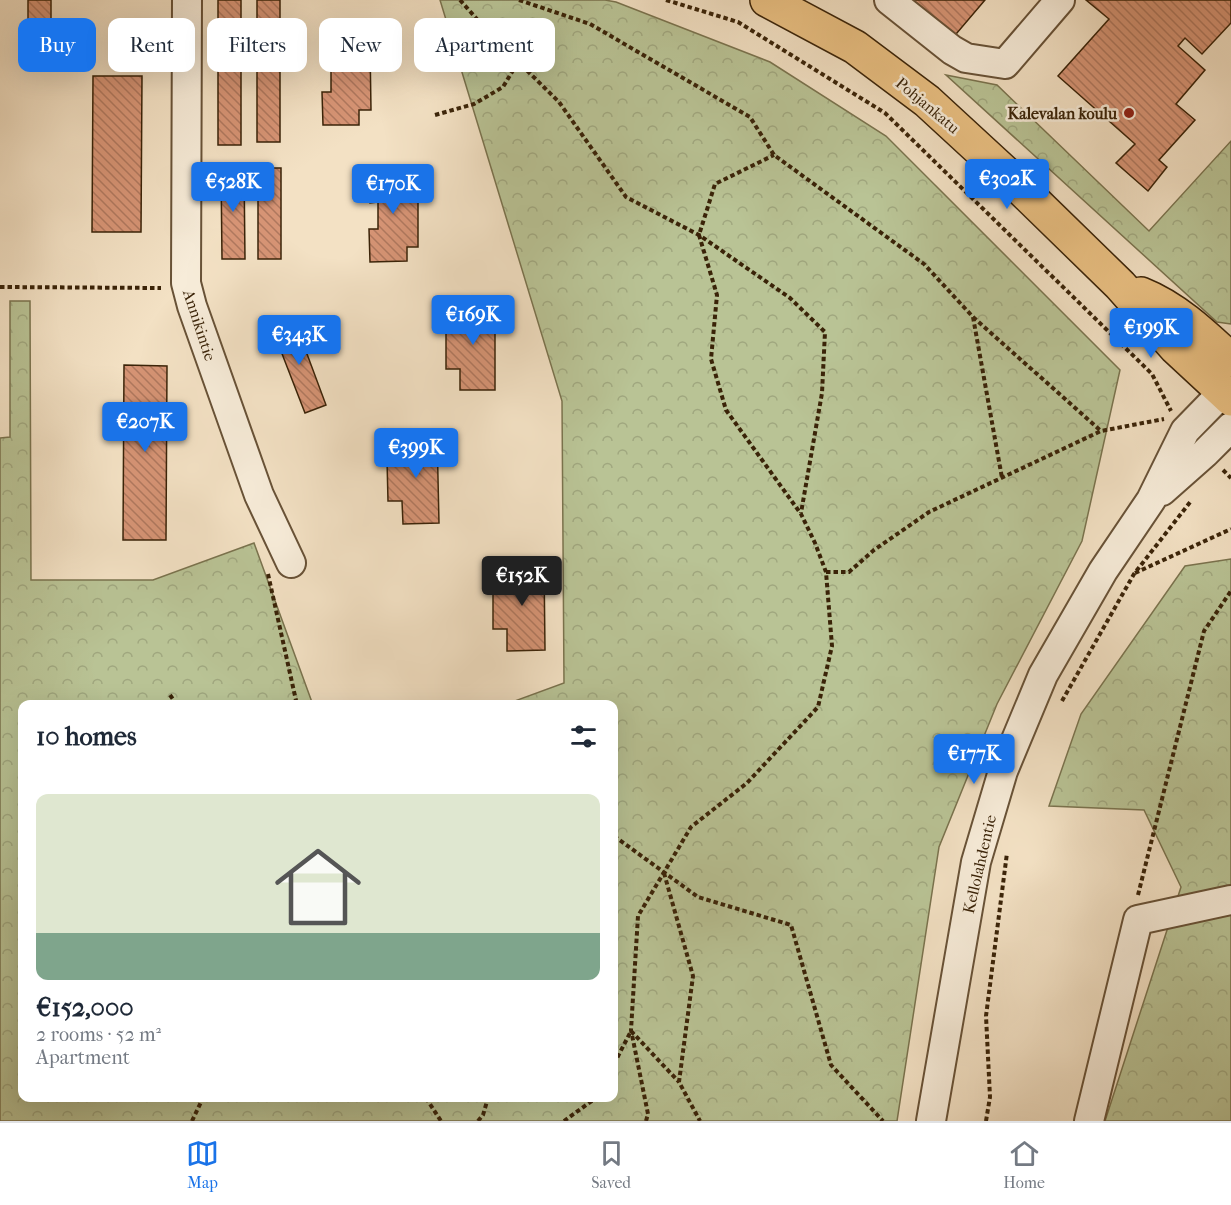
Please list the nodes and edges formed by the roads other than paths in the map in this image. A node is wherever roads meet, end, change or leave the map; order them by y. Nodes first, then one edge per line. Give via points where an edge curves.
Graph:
1 (187, 0) edge
2 (767, 0) edge
3 (889, 0) edge
4 (1060, 0) edge
5 (1120, 285) junction
6 (1198, 329) junction
7 (1231, 334) edge
8 (1231, 360) edge
9 (1228, 392) edge
10 (1231, 427) edge
11 (1151, 500) junction
12 (280, 564) road end
13 (1231, 900) edge
14 (932, 1121) edge
15 (1089, 1121) edge

1 - 12 street, Annikintie via 186,284
2 - 5 main road, Pohjankatu via 855,47 927,100
3 - 4 street via 952,50 966,57 1005,64
5 - 6 main road, Pohjankatu via 1151,298
5 - 9 main road, Pohjankatu via 1176,348
6 - 7 main road
6 - 8 main road, Pohjankatu
9 - 11 street, Kellolahdentie via 1185,431
10 - 11 street, Kellolahdentie
11 - 14 street, Kellolahdentie via 1103,571 1043,675 1003,771 976,862
13 - 15 street via 1138,920

